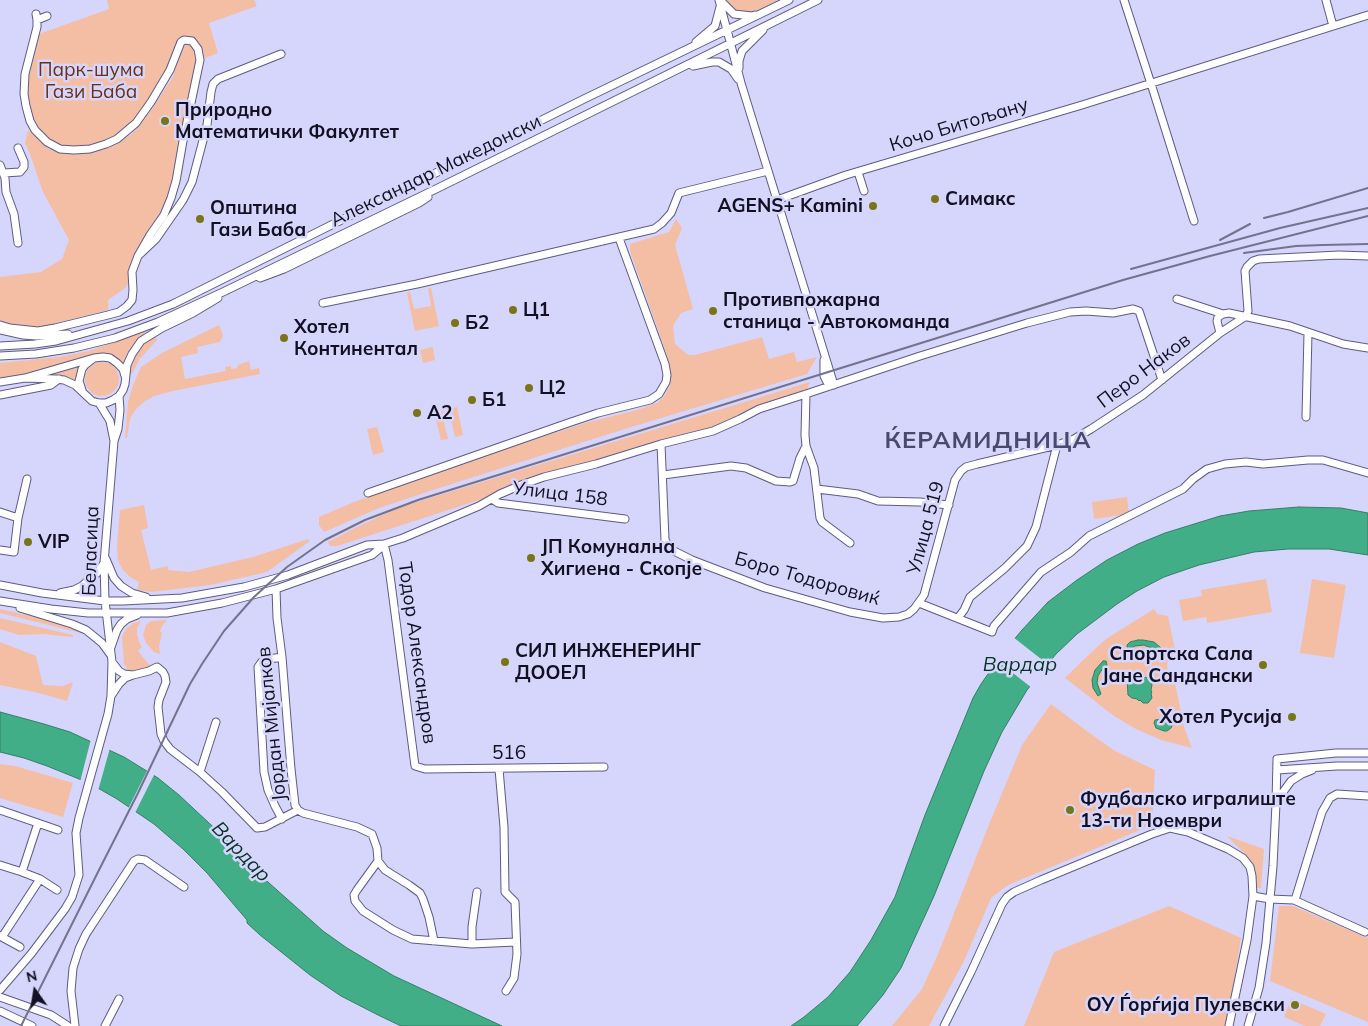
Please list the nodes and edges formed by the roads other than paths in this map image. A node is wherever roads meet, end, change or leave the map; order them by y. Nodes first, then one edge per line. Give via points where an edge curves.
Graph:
1 (790, 0) edge
2 (818, 0) edge
3 (1124, 0) edge
4 (1326, 0) edge
5 (719, 2) edge
6 (772, 9) junction
7 (47, 16) dead end
8 (1368, 16) edge
9 (770, 24) junction
10 (1334, 26) junction
11 (726, 30) junction
12 (730, 44) junction
13 (686, 50) junction
14 (281, 54) dead end
15 (670, 75) junction
16 (739, 75) junction
17 (1151, 82) junction
18 (741, 83) junction
19 (18, 148) dead end
20 (0, 165) edge
21 (768, 171) junction
22 (858, 172) junction
23 (4, 173) junction
24 (864, 191) dead end
25 (777, 200) junction
26 (1194, 221) dead end
27 (619, 238) junction
28 (18, 243) dead end
29 (138, 256) junction
30 (1368, 256) edge
31 (224, 292) junction
32 (1177, 299) dead end
33 (323, 303) dead end
34 (1223, 314) junction
35 (1246, 316) junction
36 (0, 324) edge
37 (0, 330) edge
38 (1304, 331) junction
39 (83, 333) junction
40 (1220, 333) junction
41 (0, 346) edge
42 (1368, 348) edge
43 (824, 354) junction
44 (0, 356) edge
45 (94, 358) junction
46 (824, 376) junction
47 (125, 377) junction
48 (26, 378) junction
49 (59, 379) junction
50 (1162, 380) junction
51 (0, 382) edge
52 (832, 385) junction
53 (82, 392) junction
54 (806, 394) junction
55 (0, 395) edge
56 (118, 396) junction
57 (99, 403) junction
58 (1306, 416) dead end
59 (114, 441) junction
60 (661, 444) junction
61 (1057, 445) junction
62 (806, 446) junction
63 (1368, 474) edge
64 (663, 475) junction
65 (27, 479) dead end
66 (817, 490) junction
67 (368, 493) dead end
68 (492, 499) junction
69 (949, 505) junction
70 (0, 512) edge
71 (18, 518) junction
72 (625, 519) dead end
73 (850, 543) dead end
74 (384, 544) junction
75 (0, 550) edge
76 (104, 560) junction
77 (0, 585) edge
78 (276, 589) junction
79 (42, 593) junction
80 (159, 600) junction
81 (1, 601) edge
82 (105, 601) junction
83 (919, 603) junction
84 (106, 613) junction
85 (141, 613) junction
86 (958, 618) junction
87 (111, 656) junction
88 (282, 657) junction
89 (133, 674) junction
90 (111, 696) junction
91 (216, 722) dead end
92 (1368, 753) edge
93 (415, 766) joint
94 (1325, 766) junction
95 (1368, 766) edge
96 (604, 768) dead end
97 (498, 769) junction
98 (1277, 770) junction
99 (200, 772) junction
100 (1368, 796) edge
101 (1276, 804) junction
102 (0, 810) edge
103 (298, 810) junction
104 (282, 819) junction
105 (38, 823) junction
106 (58, 830) dead end
107 (378, 861) junction
108 (0, 865) edge
109 (22, 872) junction
110 (40, 879) junction
111 (184, 887) dead end
112 (57, 890) dead end
113 (476, 892) dead end
114 (1253, 896) junction
115 (1270, 899) junction
116 (1294, 900) junction
117 (1365, 932) dead end
118 (1, 936) edge
119 (434, 941) junction
120 (515, 942) junction
121 (472, 944) junction
122 (20, 947) dead end
123 (0, 990) edge
124 (506, 991) dead end
125 (0, 997) edge
126 (119, 999) dead end
127 (0, 1011) edge
128 (32, 1026) edge
129 (68, 1026) edge
130 (75, 1026) edge
131 (105, 1026) edge
132 (944, 1026) edge
133 (1229, 1026) edge
134 (1248, 1026) edge

1 - 6 street, Александар Македонски
2 - 9 street, Александар Македонски
3 - 17 street
4 - 10 street
5 - 6 street via 734,14 752,16
5 - 11 street
5 - 13 street via 713,29
6 - 11 street, Александар Македонски
7 - 29 street via 37,17 24,94 28,116 35,130 53,146 68,150 100,146 122,135 136,123 151,102 170,70 181,42 192,40 198,50 200,60 174,189 164,215
8 - 10 street, Кочо Битољану
9 - 12 street, Александар Македонски
9 - 16 street via 742,51
10 - 17 street, Кочо Битољану
11 - 12 street
11 - 13 street, Александар Македонски
12 - 15 street, Александар Македонски
12 - 16 street
13 - 39 street, Александар Македонски via 173,304
14 - 29 street via 213,84 207,126 192,182 156,239
15 - 18 street via 696,65 719,62 731,69
15 - 31 street, Александар Македонски via 438,188 419,203 284,269 250,279
16 - 18 street
17 - 22 street, Кочо Битољану
17 - 26 street
18 - 21 street
19 - 23 street via 24,167 20,172
20 - 23 street
21 - 25 street
21 - 27 street via 679,194 662,224
22 - 24 street
22 - 25 street, Кочо Битољану
23 - 28 street
25 - 43 street
27 - 33 street
27 - 67 street via 665,364 666,382 659,394 650,400 598,413
29 - 36 street via 132,272 132,300 119,312 38,331
30 - 35 street via 1253,261 1245,271
31 - 44 street via 115,338 36,354
31 - 47 street via 211,303 141,341 127,365
32 - 34 street
34 - 35 street
34 - 40 street via 1217,321
35 - 38 street
35 - 40 street, Перо Наков
37 - 39 street via 36,336
38 - 42 street via 1343,344
38 - 58 street
39 - 41 street, Александар Македонски via 56,341
40 - 50 street, Перо Наков
43 - 46 street
43 - 52 street
45 - 47 street via 110,358 123,369
45 - 48 street
45 - 53 street via 80,375
46 - 52 street
46 - 54 street via 820,384
47 - 56 street via 123,390
48 - 49 street
48 - 51 street
49 - 53 street via 70,382
49 - 55 street via 51,385
50 - 52 street via 1141,314 1133,309 1113,313 1070,312 1048,317
50 - 61 street, Перо Наков via 1083,434
52 - 54 street
53 - 57 street
54 - 60 street via 758,409 713,431
54 - 62 street
56 - 57 street
56 - 59 street, Беласица via 120,410
57 - 59 street, Беласица via 110,422
59 - 76 street, Беласица
60 - 64 street, Боро Тодоровиќ
60 - 68 street via 529,482
61 - 69 street, Улица 519 via 966,467 956,477
61 - 86 street via 1036,527 1027,546 970,597
62 - 64 street via 790,482 776,481 746,468 731,466
62 - 66 street
63 - 86 street via 1324,460 1232,463 1207,470 1183,489 1089,536 1041,572 992,632
64 - 83 street, Боро Тодоровиќ via 665,540 674,551 765,588 825,606 883,618 899,618
65 - 71 street
66 - 69 street via 858,494 878,501
66 - 73 street via 822,522
68 - 72 street, Улица 158 via 498,503
68 - 74 street via 434,526
69 - 83 street, Улица 519
70 - 71 street
71 - 75 street via 14,552
74 - 78 street via 372,555
74 - 80 street via 367,545 288,575 244,586
74 - 93 street, Тодор Александров
76 - 79 street via 85,584 74,590
76 - 80 street via 121,586 139,596
76 - 82 street, Беласица
77 - 79 street
78 - 85 street via 191,609
78 - 88 street, Јордан Мијалков
79 - 82 street
80 - 82 street
81 - 84 street
81 - 87 street via 86,630 102,643
82 - 84 street, Беласица
83 - 86 street
84 - 85 street
84 - 87 street, Беласица
85 - 87 street via 122,624 114,637
87 - 89 street via 119,671
87 - 90 street
88 - 103 street, Јордан Мијалков via 291,769
88 - 104 street via 263,660 258,667 264,772 268,790
89 - 90 street via 122,680
89 - 99 street via 157,667 163,672 166,682 158,707 161,734 170,749
90 - 123 street via 76,833 79,872 76,887 65,909
91 - 99 street
92 - 98 street via 1330,753 1277,759
93 - 97 street, 516 via 425,769
94 - 95 street
94 - 98 street
94 - 101 street via 1307,771 1291,781
96 - 97 street, 516
97 - 120 street via 504,827 505,892 515,902
98 - 101 street
99 - 104 street via 257,828
100 - 116 street via 1337,794 1330,798 1322,812
101 - 115 street
102 - 105 street
103 - 104 street
103 - 107 street, Јордан Мијалков via 372,834
105 - 106 street
105 - 109 street
107 - 119 street via 385,870 420,893
107 - 119 street via 354,895 355,901 363,911 393,930 412,939
108 - 109 street
109 - 110 street
110 - 112 street
110 - 118 street
111 - 130 street via 144,860 134,861 78,949 71,991
113 - 121 street
114 - 115 street
114 - 132 street via 1250,867 1243,858 1175,828 1152,834 1041,880 1006,897
114 - 133 street
115 - 116 street
115 - 134 street via 1259,988
116 - 117 street
118 - 122 street
119 - 121 street
120 - 121 street
120 - 124 street via 514,978
125 - 129 street via 51,1015
126 - 131 street
127 - 128 street

